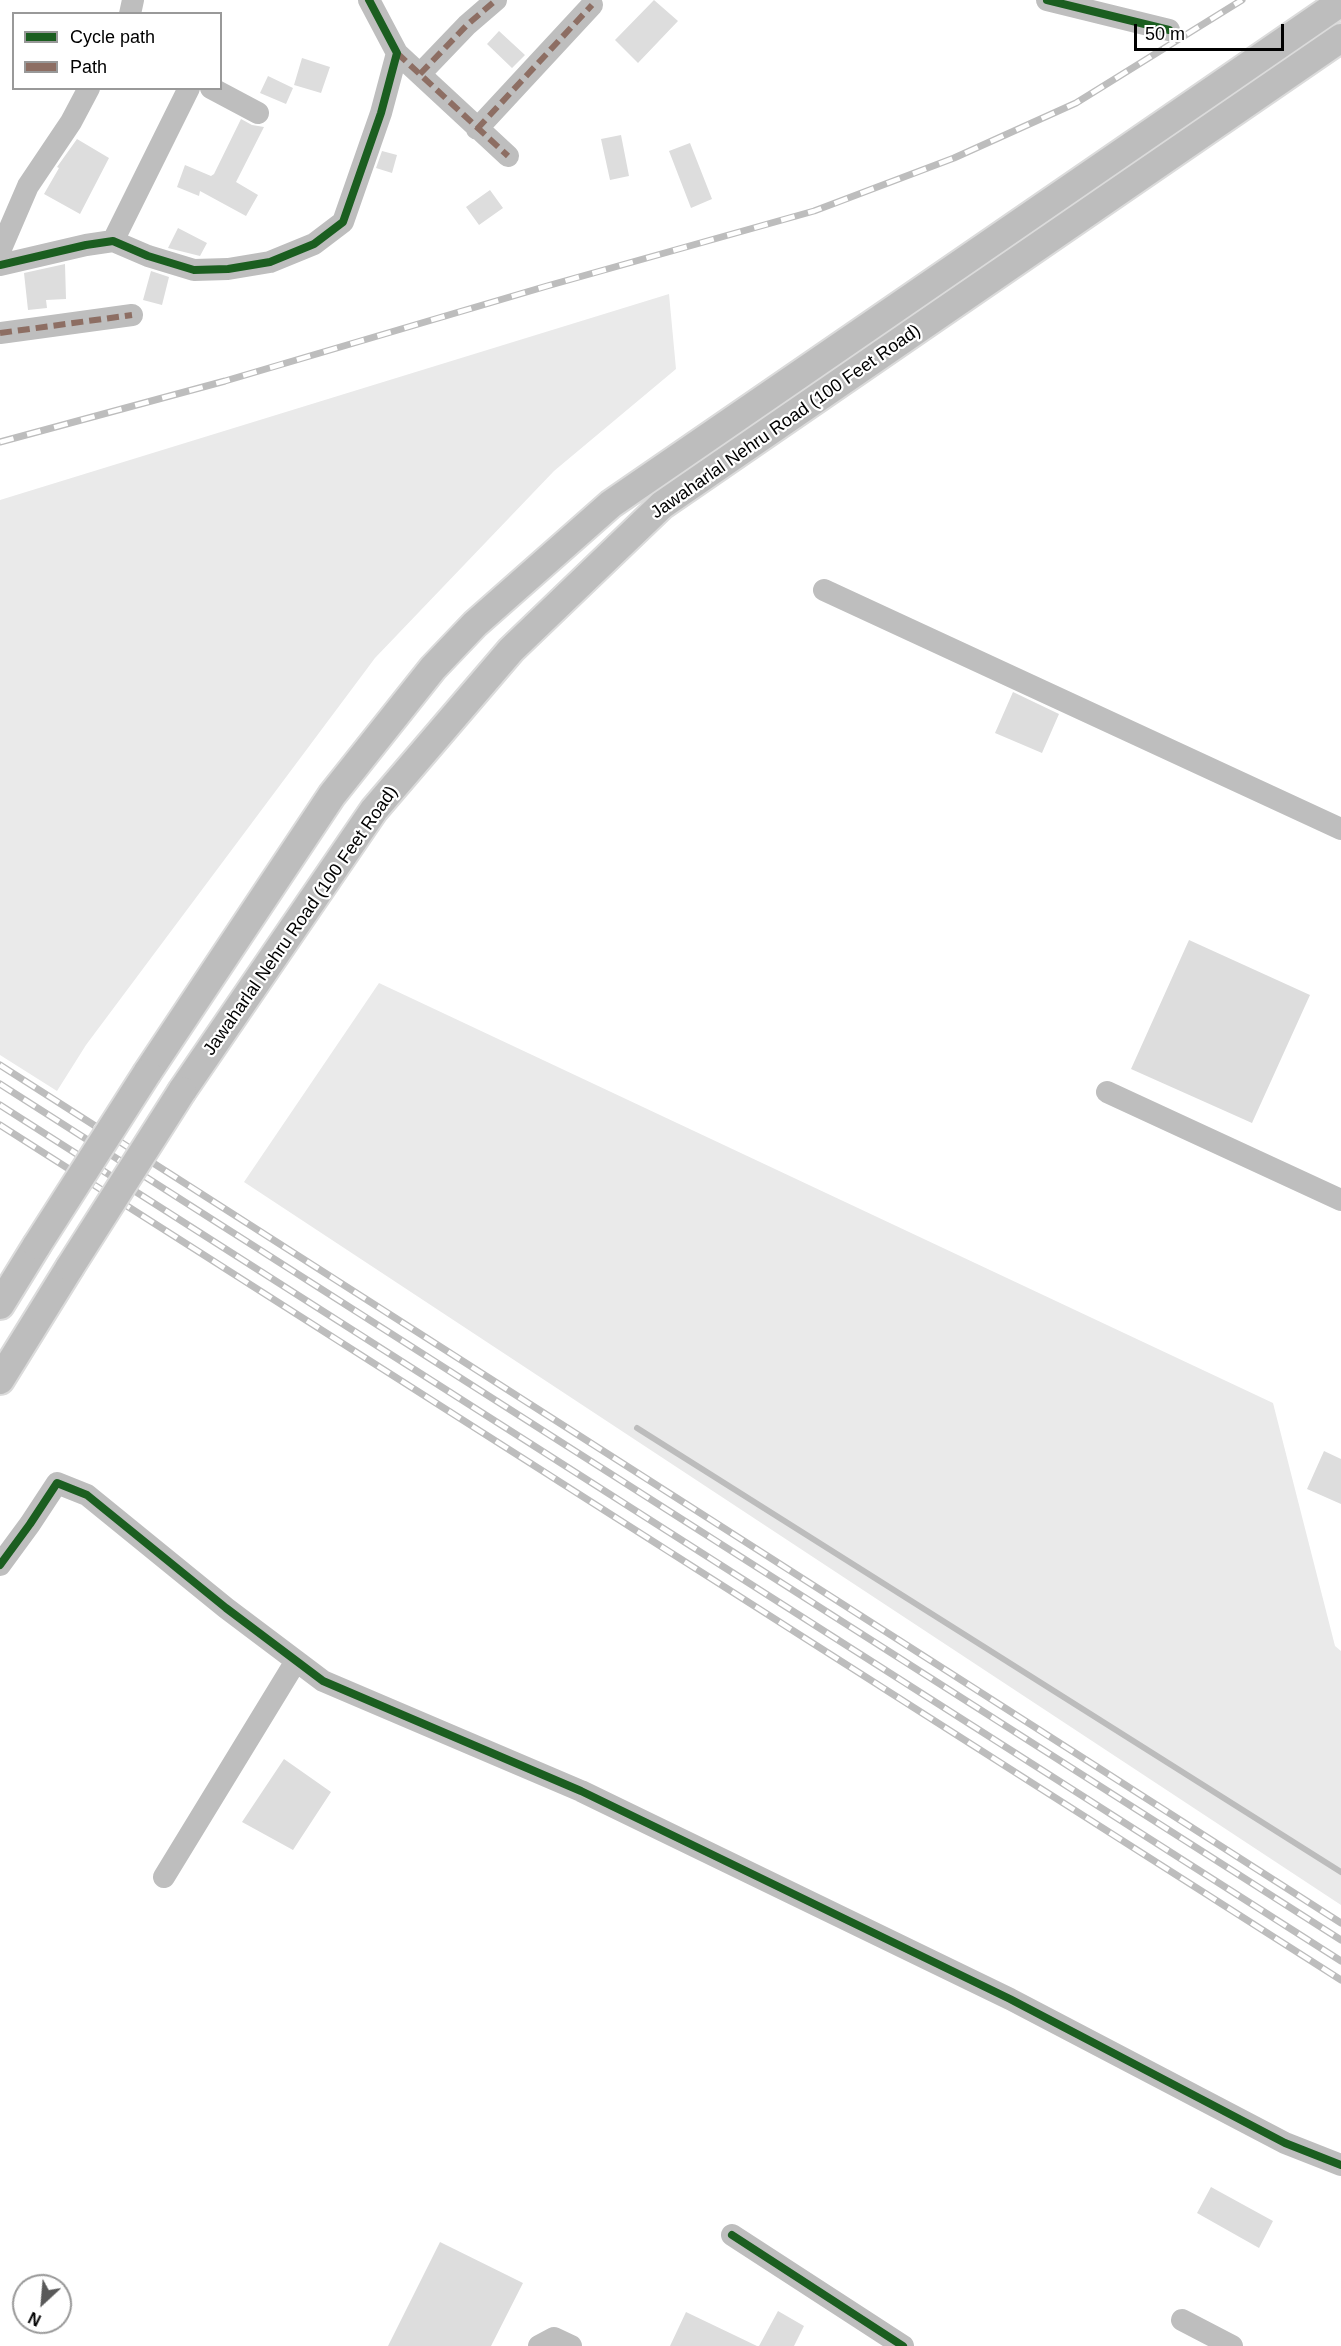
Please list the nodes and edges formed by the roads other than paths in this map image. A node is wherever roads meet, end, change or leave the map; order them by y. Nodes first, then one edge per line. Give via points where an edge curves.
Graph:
1 (369, 0) edge
2 (496, 0) edge
3 (1047, 0) edge
4 (1341, 2) edge
5 (592, 5) dead end
6 (1169, 30) dead end
7 (1341, 38) edge
8 (397, 54) junction
9 (420, 74) junction
10 (88, 90) edge
11 (188, 90) edge
12 (215, 90) edge
13 (258, 113) dead end
14 (477, 129) junction
15 (508, 156) dead end
16 (113, 241) junction
17 (0, 251) edge
18 (0, 266) edge
19 (132, 315) dead end
20 (0, 333) edge
21 (824, 590) dead end
22 (1341, 829) edge
23 (1107, 1092) dead end
24 (1341, 1200) edge
25 (0, 1305) edge
26 (0, 1380) edge
27 (0, 1565) edge
28 (296, 1661) junction
29 (164, 1877) dead end
30 (1341, 2165) edge
31 (732, 2235) dead end
32 (1182, 2320) dead end
33 (539, 2346) edge
34 (571, 2346) edge
35 (903, 2346) edge
36 (1232, 2346) edge

1 - 8 street
2 - 9 street
3 - 6 street
4 - 25 main road, Jawaharlal Nehru Road (100 Feet Road), bridge via 611,504 475,624 433,668 332,795 147,1072
5 - 14 street
7 - 26 main road, Jawaharlal Nehru Road (100 Feet Road), bridge via 662,505 511,650 374,810 182,1091
8 - 9 street
8 - 16 street via 343,222 314,244 270,262 194,270
9 - 14 street
10 - 17 street via 28,186
11 - 16 street
12 - 13 street
14 - 15 street
16 - 18 street
19 - 20 street
21 - 22 street
23 - 24 street
27 - 28 street via 57,1483 87,1495
28 - 29 street
28 - 30 street via 323,1681 581,1791 1010,1999 1285,2143
31 - 35 street
32 - 36 street
33 - 34 street via 554,2338

